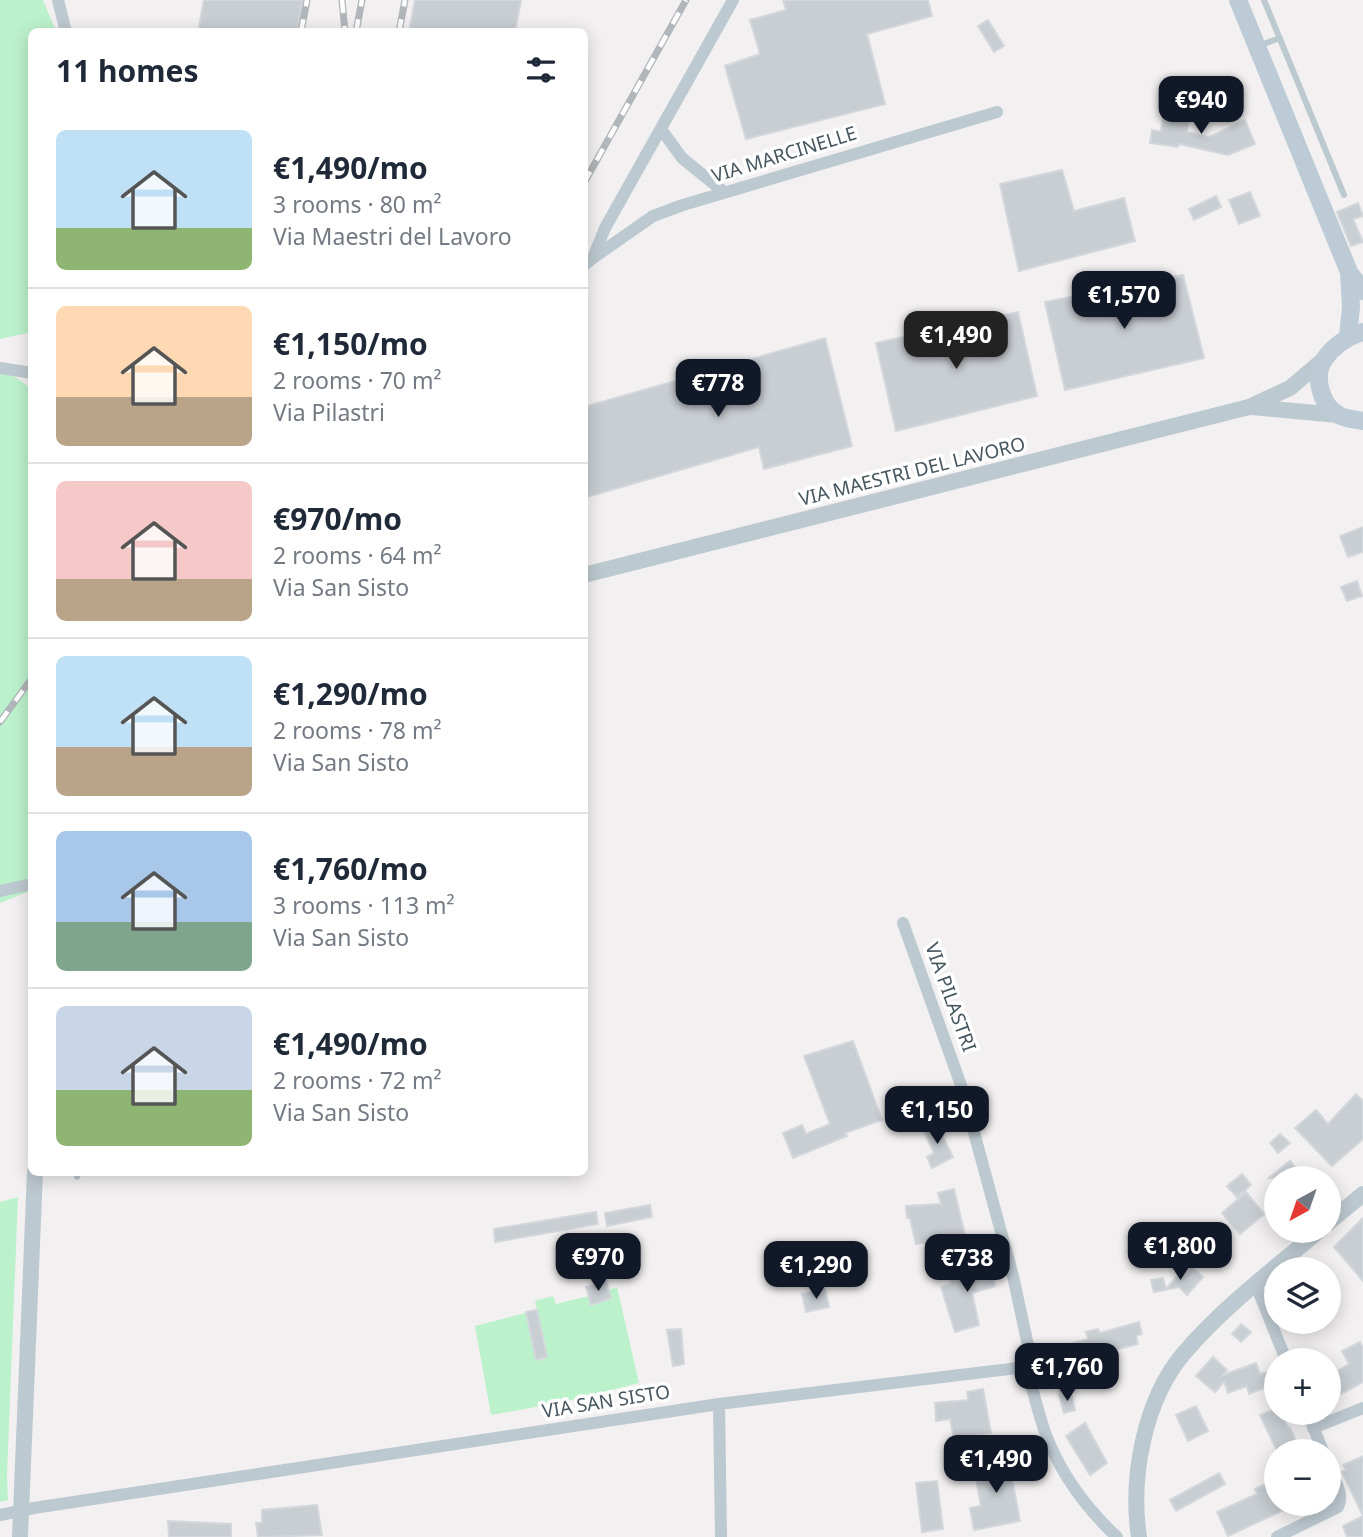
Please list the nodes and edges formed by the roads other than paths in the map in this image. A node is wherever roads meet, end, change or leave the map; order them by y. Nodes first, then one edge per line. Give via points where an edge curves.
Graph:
1 (58, 0) edge
2 (733, 0) edge
3 (1238, 0) edge
4 (1264, 0) edge
5 (65, 28) edge
6 (1280, 37) junction
7 (1257, 46) junction
8 (997, 112) dead end
9 (661, 129) junction
10 (724, 192) junction
11 (1344, 195) dead end
12 (589, 261) edge
13 (1349, 272) junction
14 (1363, 291) edge
15 (1356, 335) edge
16 (1323, 360) junction
17 (0, 368) edge
18 (28, 372) edge
19 (1249, 407) junction
20 (1338, 415) junction
21 (1363, 421) edge
22 (588, 574) edge
23 (28, 885) edge
24 (0, 891) edge
25 (904, 923) dead end
26 (35, 1176) edge
27 (1363, 1194) edge
28 (1341, 1212) edge
29 (1305, 1243) edge
30 (1256, 1285) junction
31 (1281, 1348) edge
32 (1026, 1367) junction
33 (719, 1404) junction
34 (1363, 1408) edge
35 (1312, 1425) edge
36 (1313, 1428) junction
37 (1318, 1439) edge
38 (21, 1510) junction
39 (0, 1515) edge
40 (1320, 1516) edge
41 (20, 1537) edge
42 (721, 1537) edge
43 (1117, 1537) edge
44 (1139, 1537) edge
45 (1277, 1537) edge

1 - 5 street
2 - 9 street, VIA MARCINELLE
3 - 7 main road
4 - 6 lane
6 - 7 lane
6 - 11 lane
7 - 13 main road
8 - 10 street, VIA MARCINELLE
9 - 10 street via 682,159
9 - 12 street, VIA MARCINELLE
10 - 12 street, VIA MARCINELLE via 653,215
13 - 14 main road
13 - 15 main road
15 - 16 main road
16 - 19 street via 1290,388
16 - 20 main road via 1320,390
17 - 18 street
19 - 20 street
19 - 22 street, VIA MAESTRI DEL LAVORO
20 - 21 main road
23 - 24 street
25 - 32 street, VIA PILASTRI via 962,1088 1013,1276 1032,1364
26 - 38 street
27 - 28 street
29 - 30 street
30 - 31 street
30 - 44 street via 1191,1346 1167,1379 1138,1460
32 - 33 street, VIA SAN SISTO
32 - 43 street via 1046,1436 1069,1479 1093,1515
33 - 38 street, VIA SAN SISTO
33 - 42 street
34 - 36 street
35 - 36 street
36 - 37 street
38 - 39 street, VIA SAN SISTO
38 - 41 street
40 - 45 street

